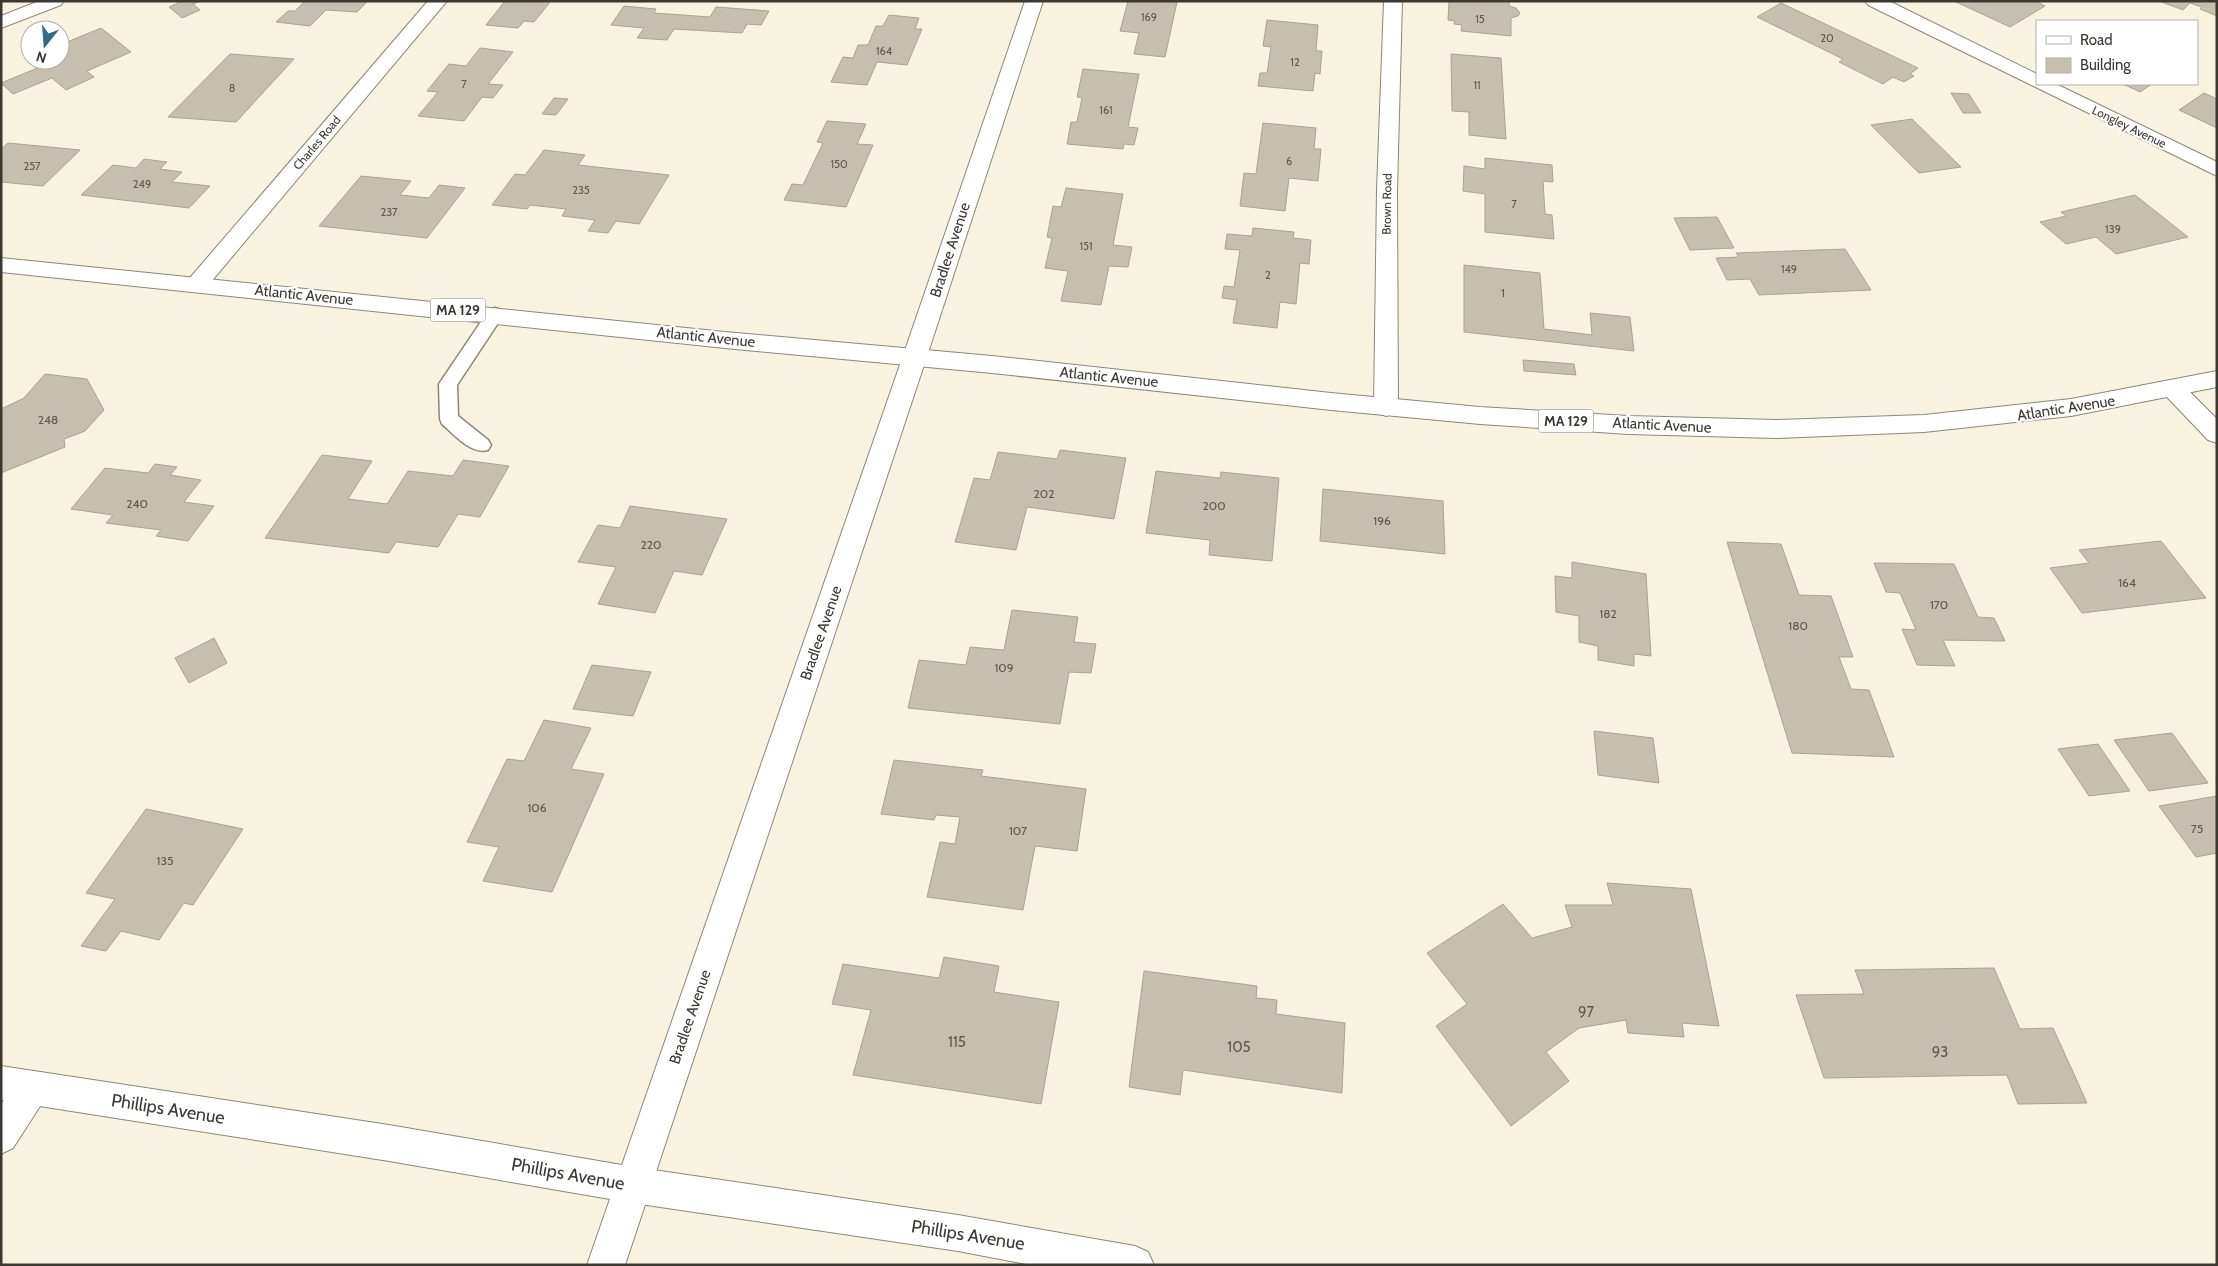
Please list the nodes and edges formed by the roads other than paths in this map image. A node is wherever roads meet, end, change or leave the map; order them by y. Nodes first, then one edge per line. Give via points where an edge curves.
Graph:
1 (56, 1) edge
2 (438, 1) edge
3 (1034, 1) edge
4 (1392, 1) edge
5 (1874, 1) edge
6 (1, 23) edge
7 (2036, 81) edge
8 (2044, 85) edge
9 (2217, 170) edge
10 (1, 265) edge
11 (197, 284) junction
12 (495, 314) junction
13 (915, 356) junction
14 (2217, 379) edge
15 (2173, 389) junction
16 (1386, 407) junction
17 (2217, 434) edge
18 (481, 445) dead end
19 (16, 1086) edge
20 (1, 1136) edge
21 (633, 1185) junction
22 (606, 1265) edge
23 (1135, 1265) edge

1 - 6 street
2 - 11 street, Charles Road
3 - 13 street, Bradlee Avenue
4 - 16 street, Brown Road
5 - 7 street
8 - 9 street, Longley Avenue
10 - 11 street, Atlantic Avenue / MA 129
11 - 12 street, Atlantic Avenue / MA 129
12 - 13 street, Atlantic Avenue / MA 129
12 - 18 lane via 448,384 449,419
13 - 16 street, Atlantic Avenue / MA 129
13 - 21 street, Bradlee Avenue
14 - 15 street, Atlantic Avenue / MA 129
15 - 16 street, Atlantic Avenue / MA 129 via 2045,412 1958,421 1814,429 1576,422
15 - 17 street
19 - 20 street
19 - 21 street, Phillips Avenue via 389,1143
21 - 22 street, Bradlee Avenue
21 - 23 street, Phillips Avenue via 958,1233

